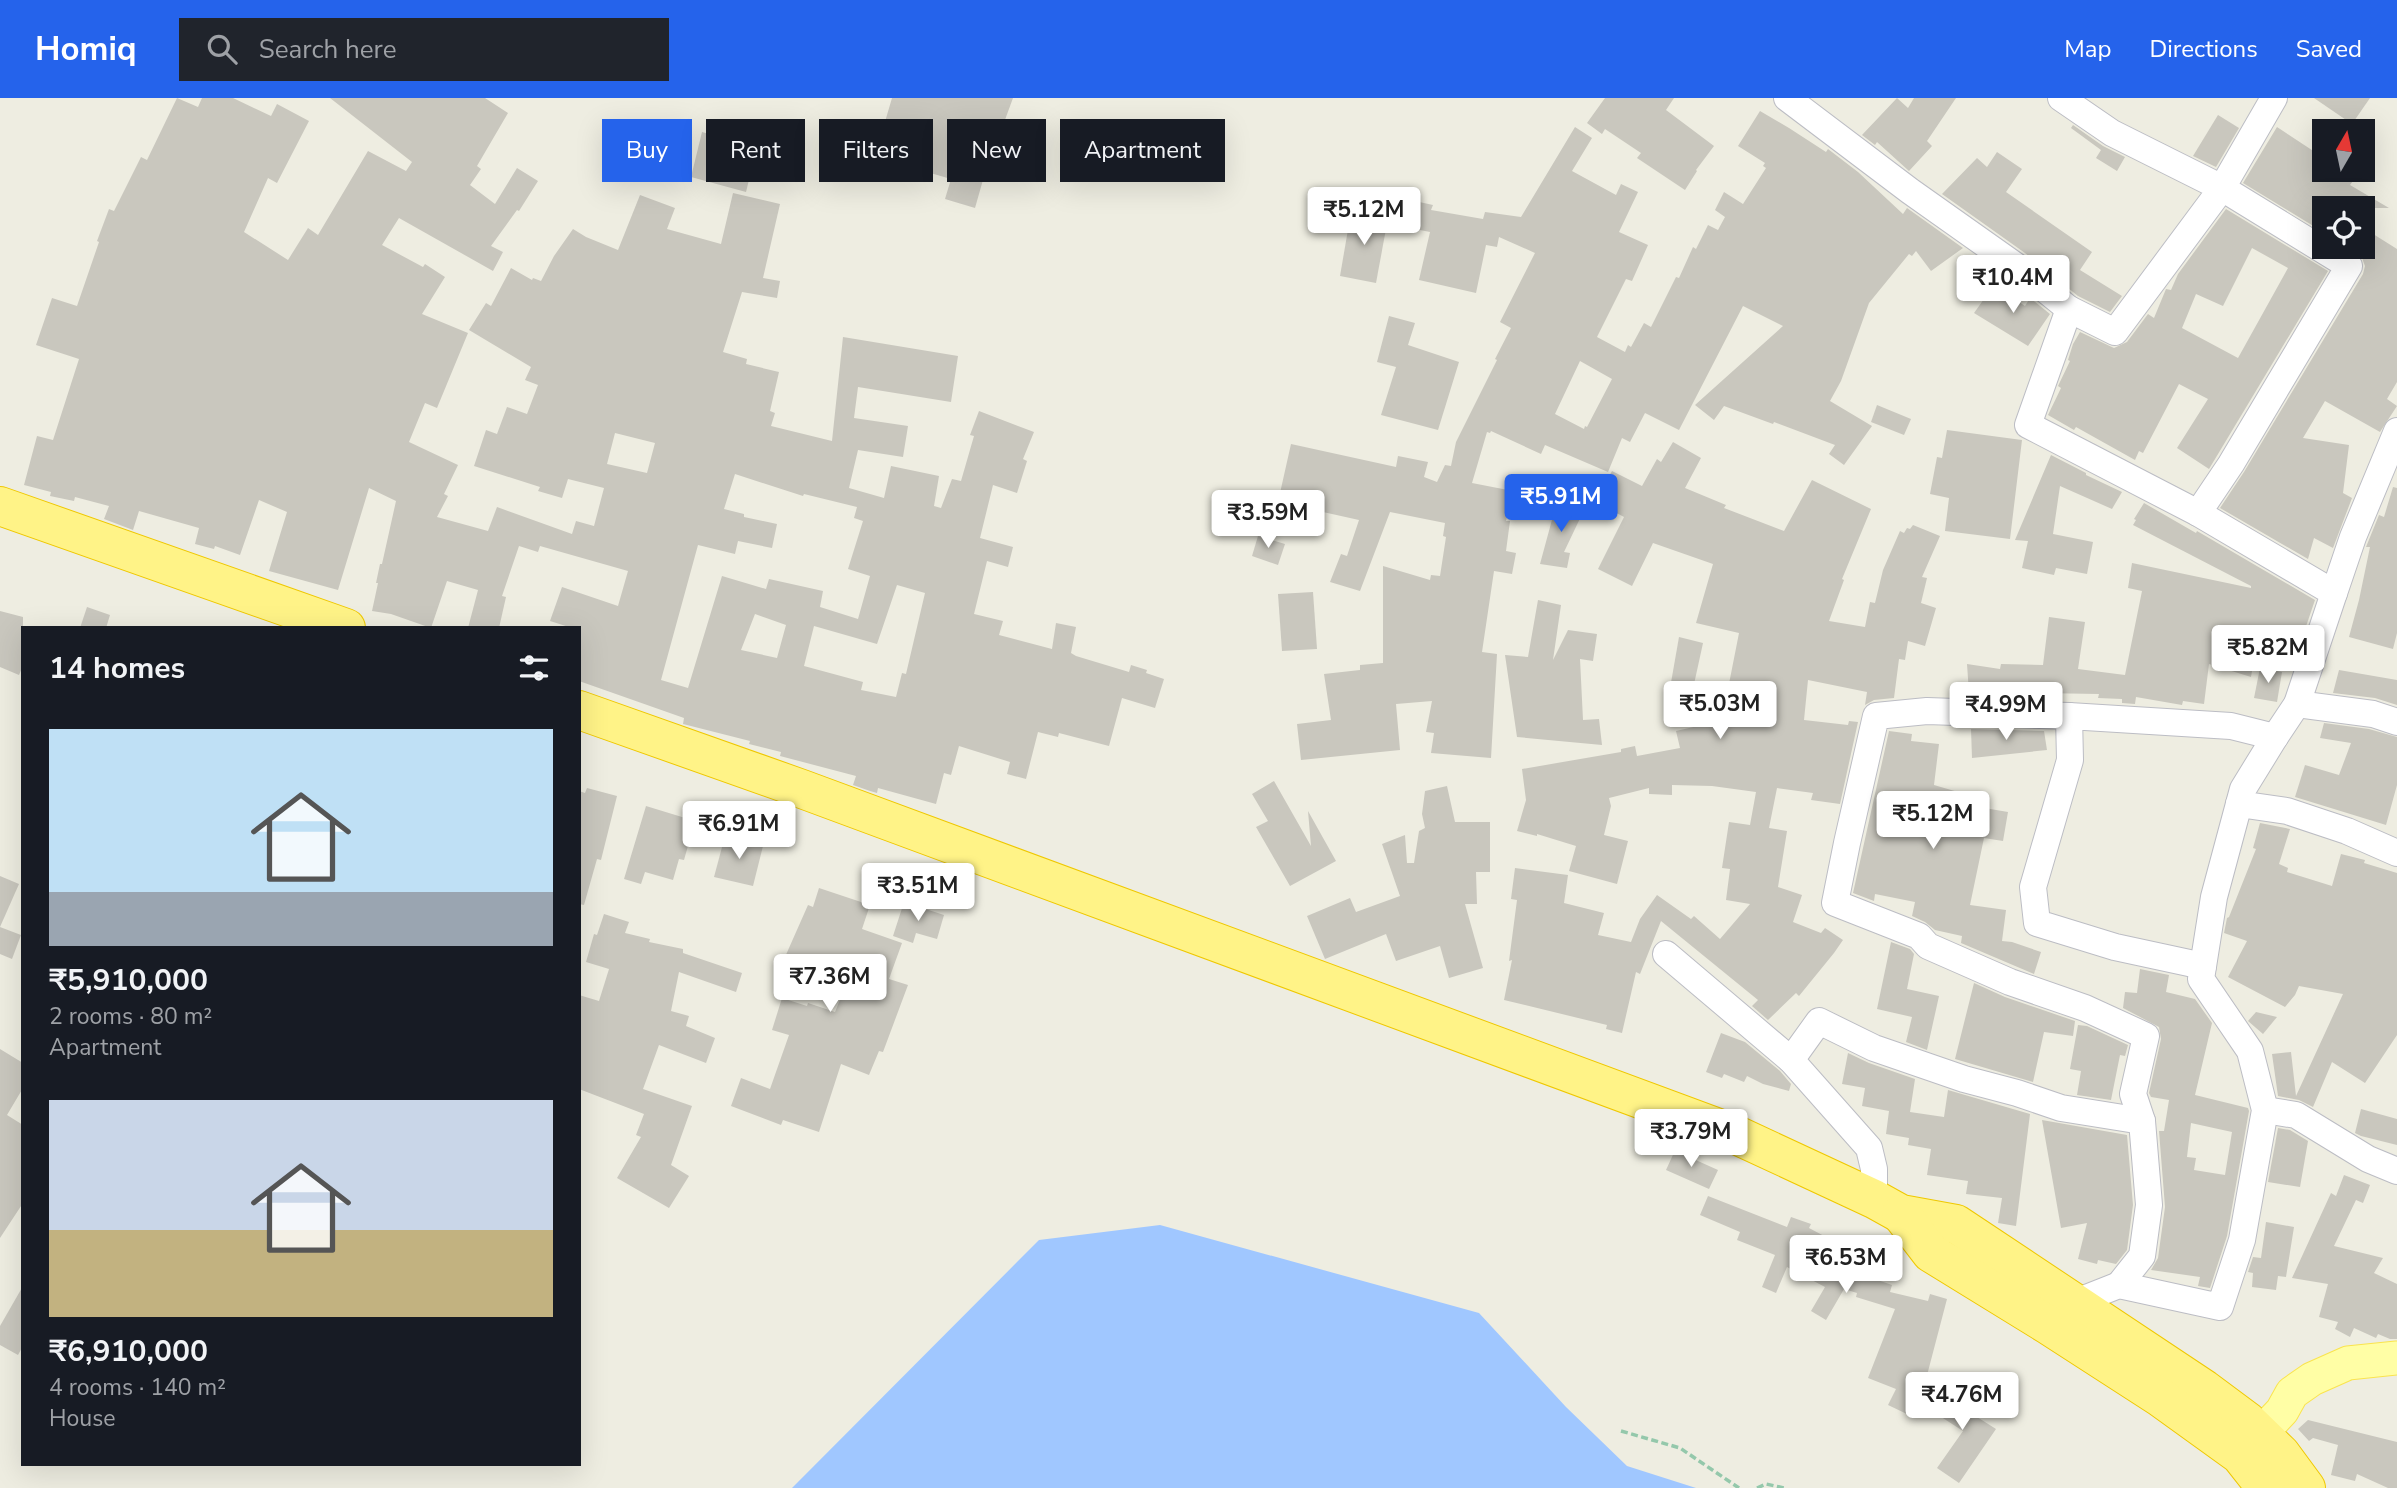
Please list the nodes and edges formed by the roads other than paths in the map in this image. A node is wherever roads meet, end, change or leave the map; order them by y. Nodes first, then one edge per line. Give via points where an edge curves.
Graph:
1 (1787, 98) edge
2 (2061, 98) edge
3 (2274, 98) edge
4 (2222, 188) junction
5 (2069, 309) junction
6 (2397, 431) edge
7 (0, 506) edge
8 (2198, 513) junction
9 (2334, 593) junction
10 (340, 626) edge
11 (2297, 704) junction
12 (581, 711) edge
13 (2069, 716) junction
14 (2397, 722) edge
15 (2274, 737) junction
16 (2239, 804) junction
17 (2397, 853) edge
18 (1666, 954) dead end
19 (2203, 966) junction
20 (1791, 1060) junction
21 (2265, 1110) junction
22 (2142, 1121) junction
23 (2397, 1171) edge
24 (1887, 1207) junction
25 (2119, 1285) junction
26 (2076, 1302) junction
27 (2397, 1358) edge
28 (2397, 1374) edge
29 (2261, 1434) junction
30 (2266, 1488) edge
31 (2306, 1488) edge

1 - 5 street
2 - 4 street via 2112,133
3 - 4 street
4 - 5 street via 2115,332
4 - 8 street via 2349,266
5 - 8 street via 2028,425
6 - 9 street
7 - 10 highway
8 - 9 street
9 - 11 street
11 - 14 street via 2373,714
11 - 15 street
12 - 24 highway via 1732,1132
13 - 15 street via 2231,726
13 - 19 street via 2070,760 2033,887 2036,923 2115,947
13 - 22 street via 1927,711 1876,716 1835,904 1919,936 1928,946 2010,982 2146,1035 2133,1094
15 - 16 street
16 - 17 street via 2287,811
16 - 19 street via 2214,897
18 - 20 street
19 - 21 street via 2202,979 2250,1051
20 - 22 street via 1819,1021 1874,1048 1964,1079 2061,1108
20 - 24 street via 1869,1148
21 - 23 street via 2296,1115 2368,1159
21 - 25 street via 2242,1240 2220,1307
22 - 25 street via 2149,1205 2146,1230 2142,1256
24 - 26 highway via 1956,1224
24 - 29 highway via 1931,1253 2161,1398
25 - 26 street
26 - 29 highway via 2204,1389
27 - 29 main road via 2348,1363 2312,1379 2292,1393
28 - 29 main road via 2358,1378 2321,1394
29 - 30 highway
29 - 31 highway

